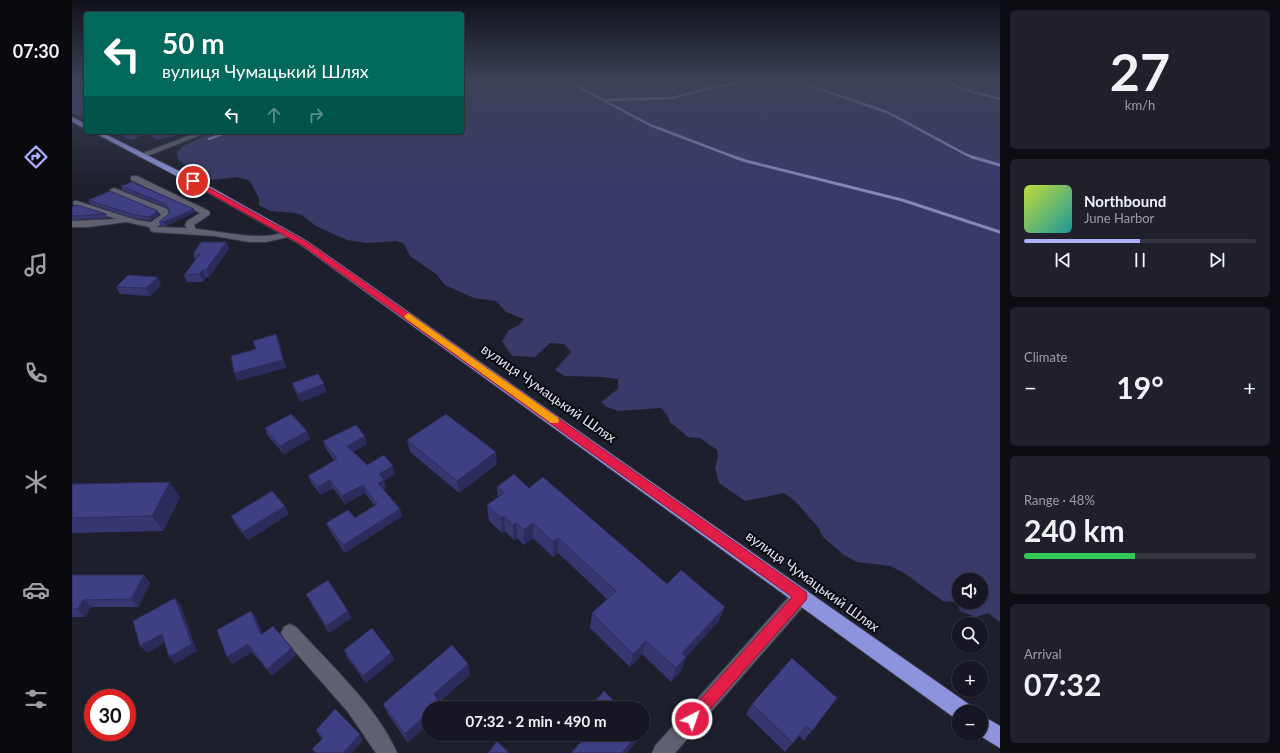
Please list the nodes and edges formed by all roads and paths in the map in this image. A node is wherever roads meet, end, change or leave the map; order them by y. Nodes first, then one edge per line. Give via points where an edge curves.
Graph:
1 (72, 120) edge
2 (84, 126) edge
3 (100, 134) edge
4 (200, 134) edge
5 (142, 156) junction
6 (134, 178) dead end
7 (114, 190) dead end
8 (77, 203) dead end
9 (129, 220) junction
10 (72, 224) edge
11 (152, 225) junction
12 (193, 232) junction
13 (289, 234) junction
14 (801, 596) junction
15 (290, 633) dead end
16 (953, 705) edge
17 (988, 730) edge
18 (1000, 738) edge
19 (387, 753) edge
20 (662, 753) edge

1 - 2 highway
3 - 5 highway, вулиця Чумацький Шлях
4 - 5 street
5 - 13 highway, вулиця Чумацький Шлях
6 - 12 street via 206,213 190,223
7 - 11 street via 164,211 166,216
8 - 9 street
9 - 10 street
9 - 11 street
11 - 12 street via 154,229
12 - 13 street via 249,239 266,239
13 - 14 highway, вулиця Чумацький Шлях via 345,271
14 - 16 highway, вулиця Чумацький Шлях
14 - 20 street
15 - 19 street via 354,707
17 - 18 highway

